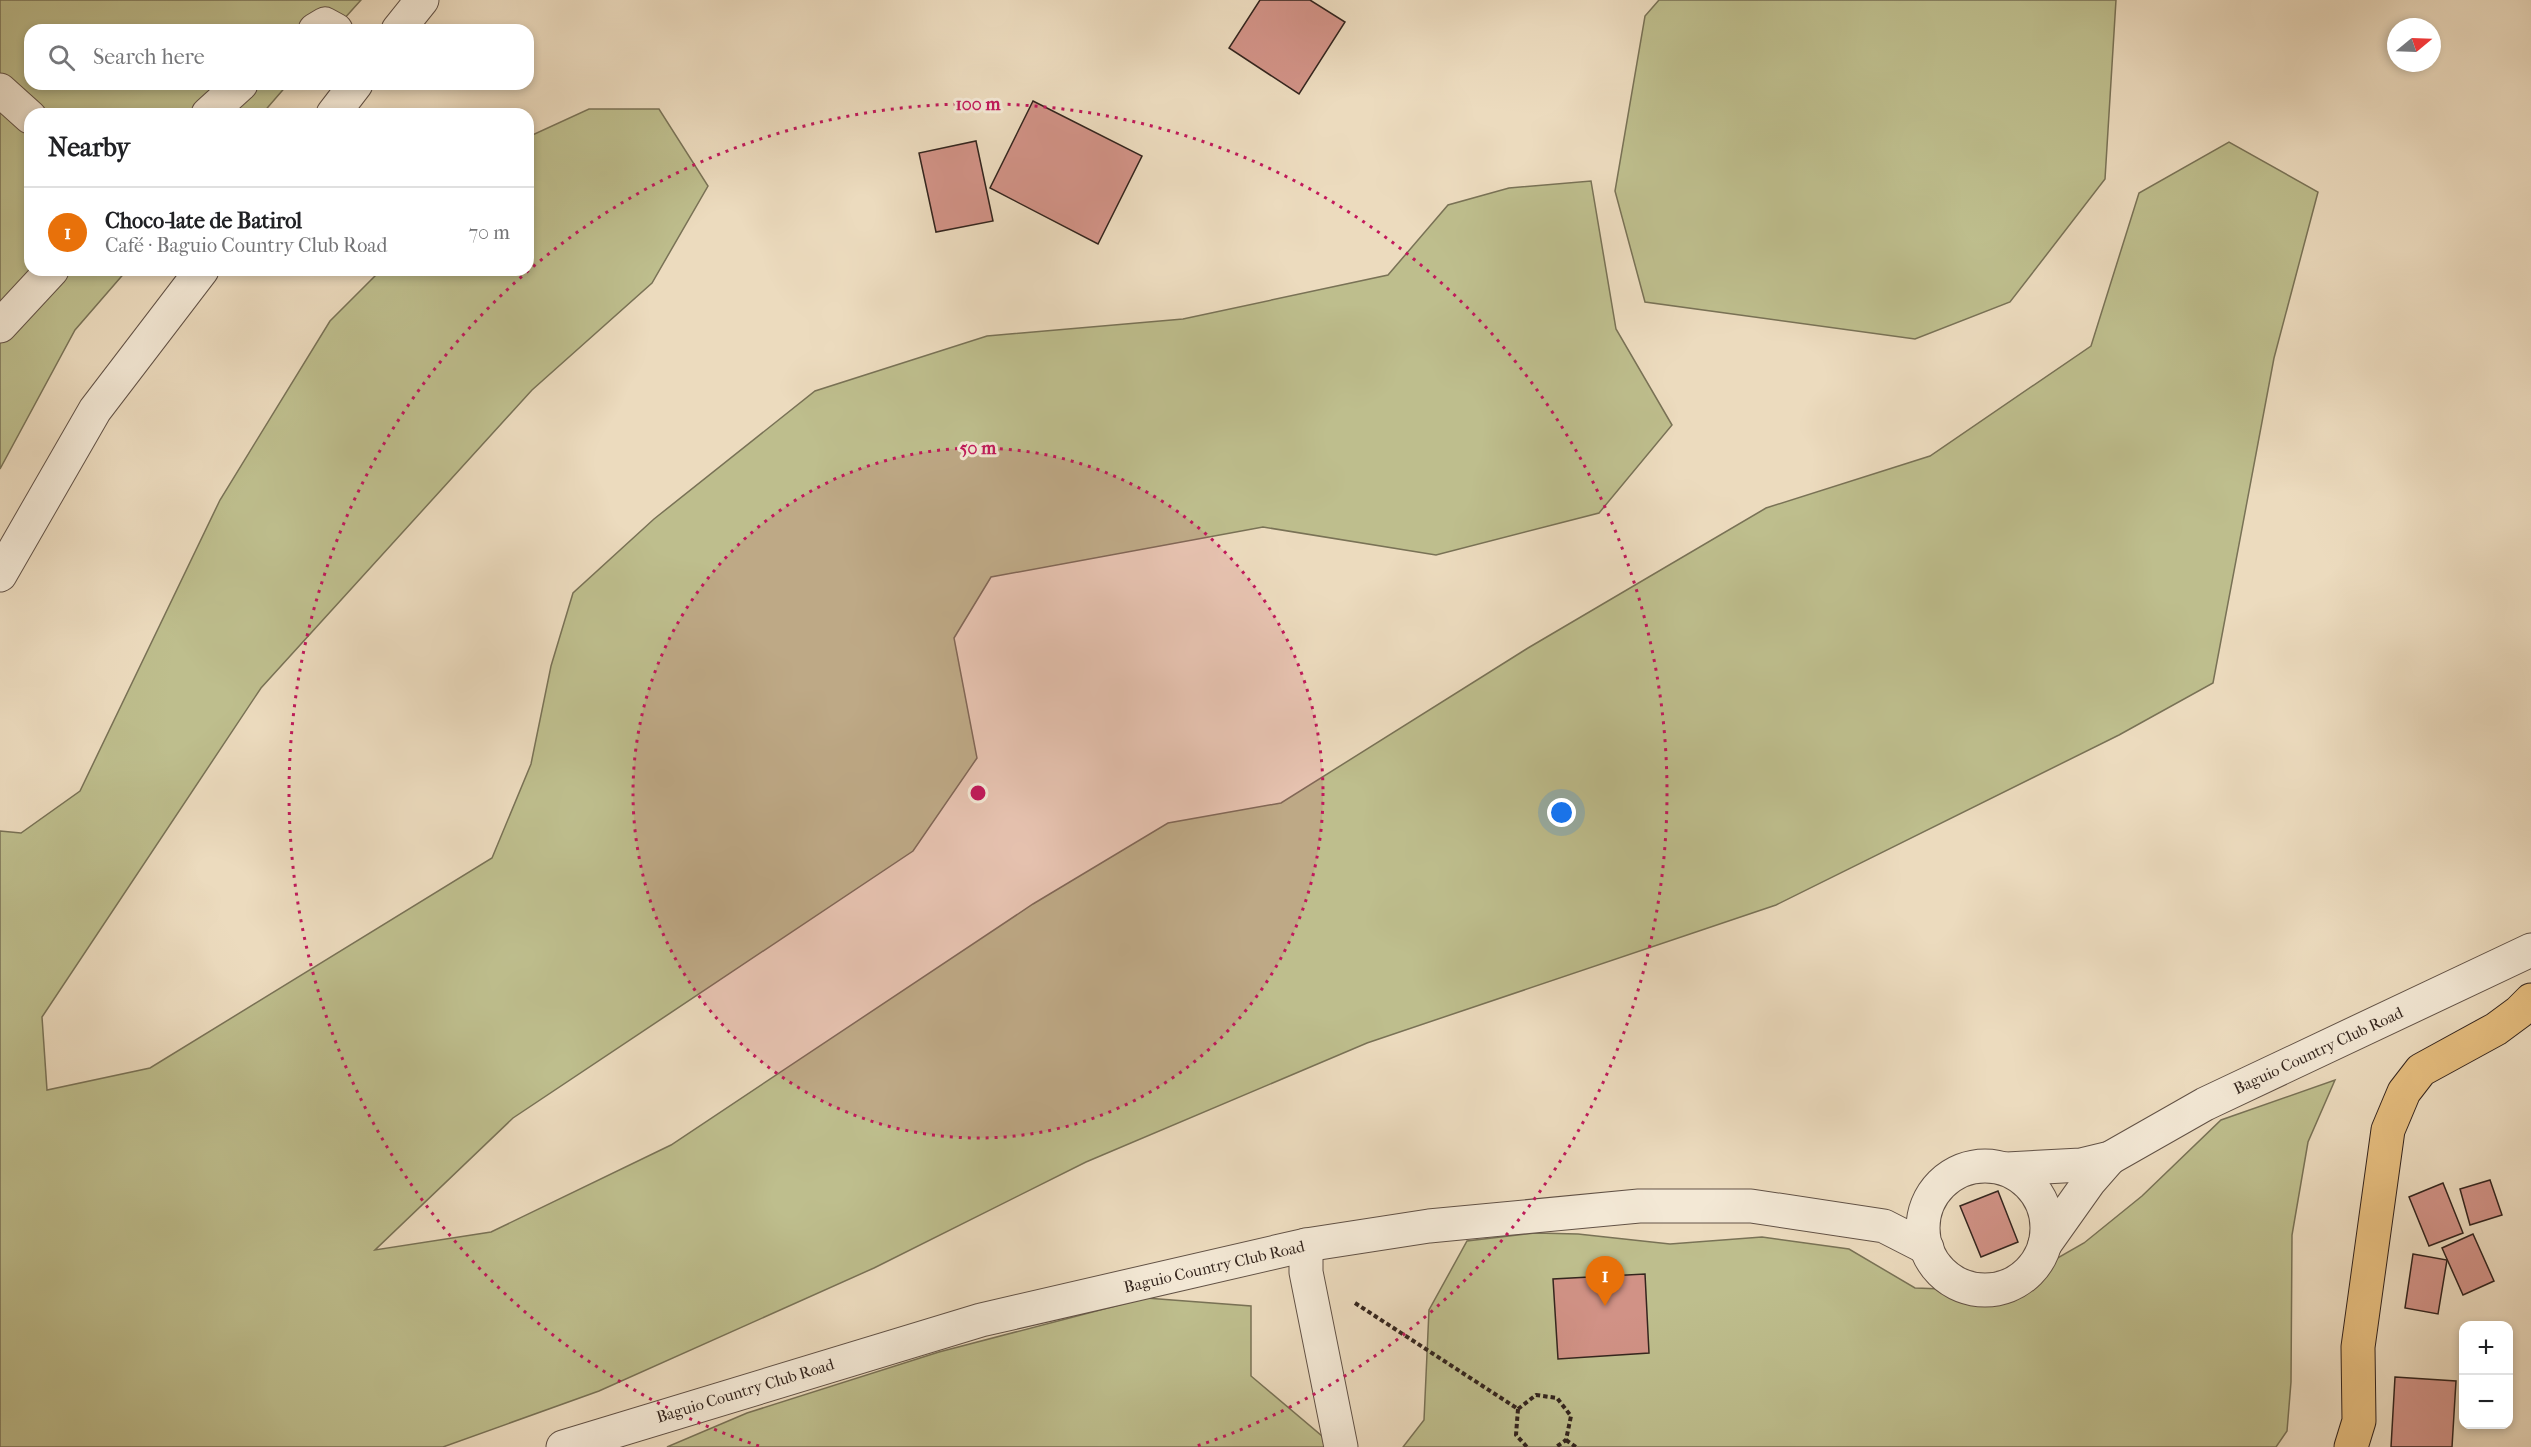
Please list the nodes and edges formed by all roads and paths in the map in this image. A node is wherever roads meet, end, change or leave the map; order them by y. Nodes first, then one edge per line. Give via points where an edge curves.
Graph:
1 (422, 0) edge
2 (403, 24) edge
3 (0, 90) edge
4 (234, 90) edge
5 (351, 90) edge
6 (215, 108) edge
7 (338, 108) edge
8 (24, 112) edge
9 (46, 276) edge
10 (197, 276) edge
11 (0, 326) edge
12 (0, 574) edge
13 (2531, 950) edge
14 (2531, 1000) edge
15 (2110, 1158) junction
16 (2007, 1169) junction
17 (1925, 1212) junction
18 (1884, 1226) junction
19 (2045, 1244) junction
20 (1927, 1248) junction
21 (1306, 1258) junction
22 (1518, 1409) junction
23 (1566, 1440) junction
24 (563, 1447) edge
25 (1341, 1447) edge
26 (1527, 1447) edge
27 (1556, 1447) edge
28 (1576, 1447) edge
29 (2351, 1447) edge

1 - 2 street
3 - 8 street
4 - 6 street
5 - 7 street
9 - 11 street
10 - 12 street via 95,410
13 - 15 street, Baguio Country Club Road via 2205,1104
14 - 29 main road via 2496,1029 2421,1070 2404,1092 2388,1130 2358,1347 2359,1421
15 - 16 street, Baguio Country Club Road via 2081,1165
15 - 19 street, Baguio Country Club Road
16 - 17 street via 1984,1166 1952,1175 1935,1191
16 - 19 street via 2027,1182 2041,1201 2046,1222
17 - 18 street, Baguio Country Club Road
17 - 20 street
18 - 20 street, Baguio Country Club Road
18 - 21 street, Baguio Country Club Road via 1751,1206 1639,1206 1429,1226
19 - 20 street via 2028,1273 2010,1285 1988,1290 1965,1287 1945,1276
21 - 22 path
21 - 24 street, Baguio Country Club Road via 981,1320
21 - 25 street
22 - 23 path via 1536,1395 1557,1398 1571,1416
22 - 26 path via 1516,1435
23 - 27 path
23 - 28 path

